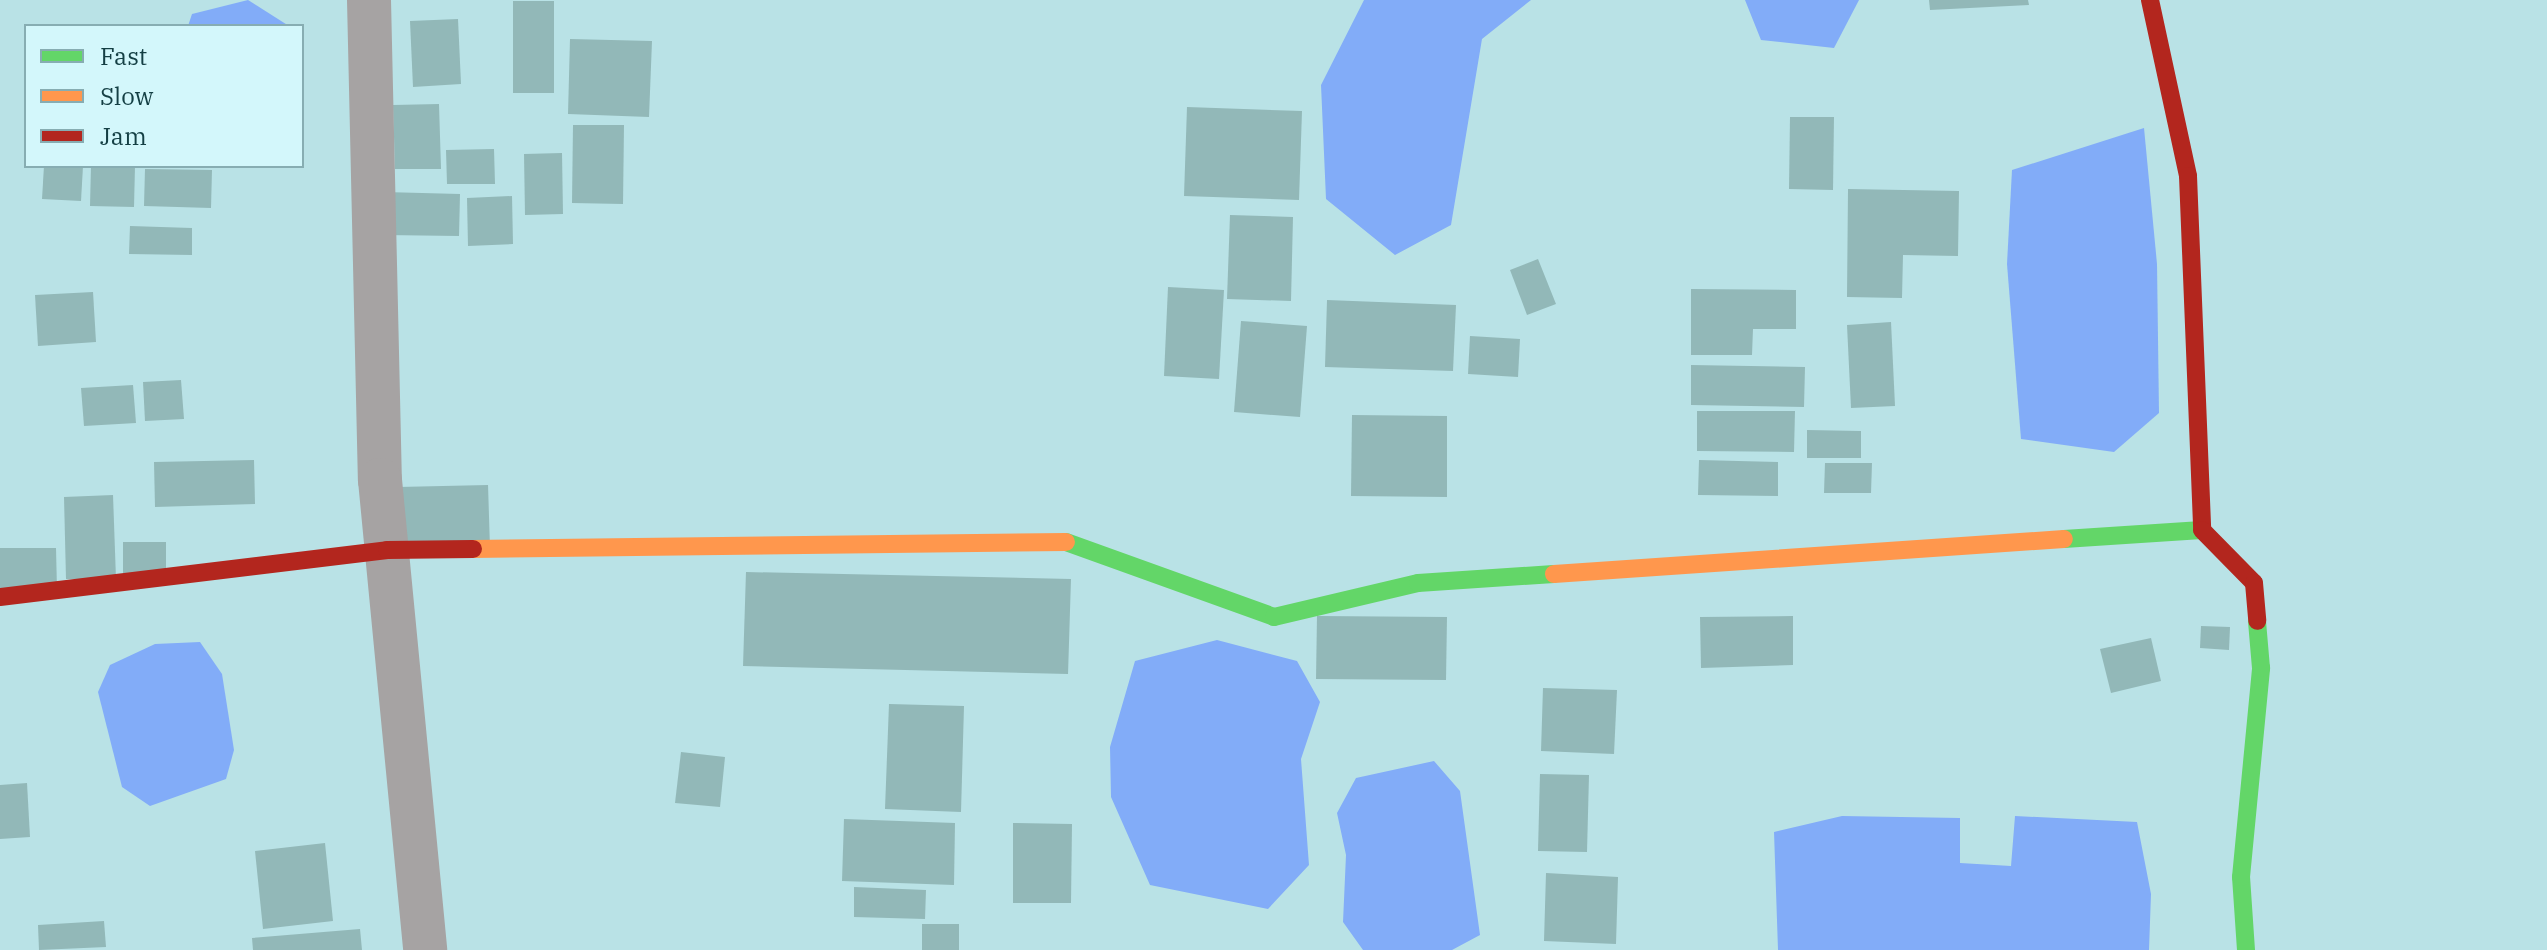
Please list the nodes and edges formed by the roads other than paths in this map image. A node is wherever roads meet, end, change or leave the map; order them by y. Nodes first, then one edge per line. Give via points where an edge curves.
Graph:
1 (369, 0) edge
2 (2150, 0) edge
3 (2202, 530) junction
4 (387, 550) junction
5 (0, 597) edge
6 (425, 950) edge
7 (2246, 950) edge

1 - 4 street
2 - 3 street via 2188,176
3 - 4 street via 1418,583 1274,617 1057,539
3 - 7 street via 2254,583 2261,668 2241,877
4 - 5 street
4 - 6 street

